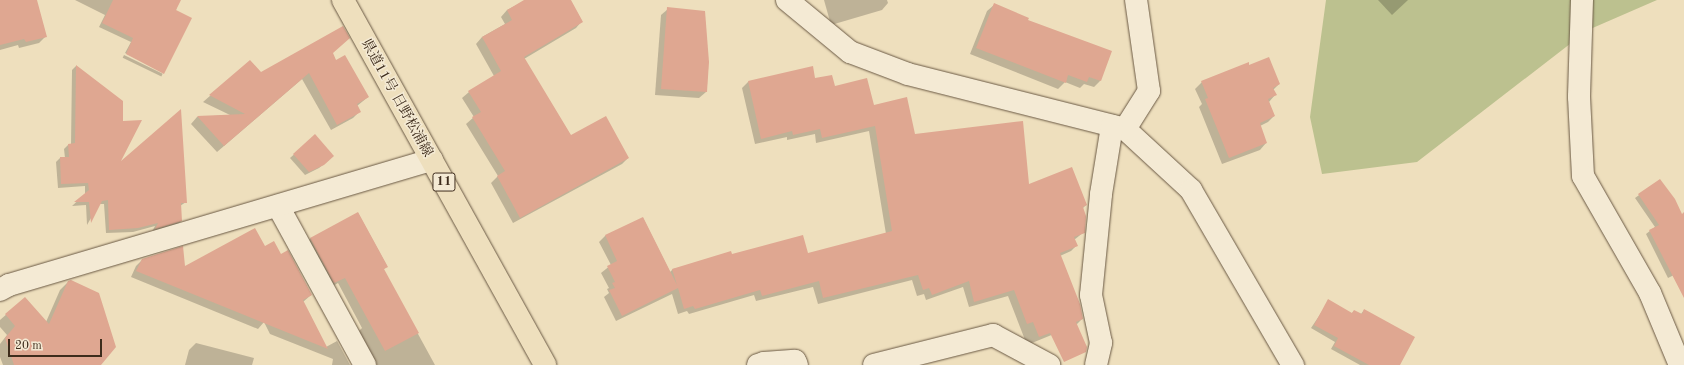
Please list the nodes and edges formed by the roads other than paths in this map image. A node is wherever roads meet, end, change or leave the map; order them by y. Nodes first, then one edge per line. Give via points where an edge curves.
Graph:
1 (343, 0) edge
2 (787, 0) edge
3 (1136, 0) edge
4 (1582, 0) edge
5 (1119, 128) junction
6 (432, 160) junction
7 (278, 206) junction
8 (0, 290) edge
9 (365, 365) edge
10 (545, 365) edge
11 (758, 365) edge
12 (797, 365) edge
13 (874, 365) edge
14 (1049, 365) edge
15 (1096, 365) edge
16 (1294, 365) edge
17 (1680, 365) edge

1 - 6 main road, 県道11号 日野松浦線 / 11
2 - 5 street via 850,52 908,74
3 - 5 street via 1149,91
4 - 17 street via 1579,97 1583,176 1650,293
5 - 15 street via 1102,194 1091,295 1101,343
5 - 16 street via 1191,190
6 - 7 street
6 - 10 main road, 県道11号 日野松浦線 / 11
7 - 8 street via 9,285
7 - 9 street
11 - 12 street via 795,361
13 - 14 street via 993,335

